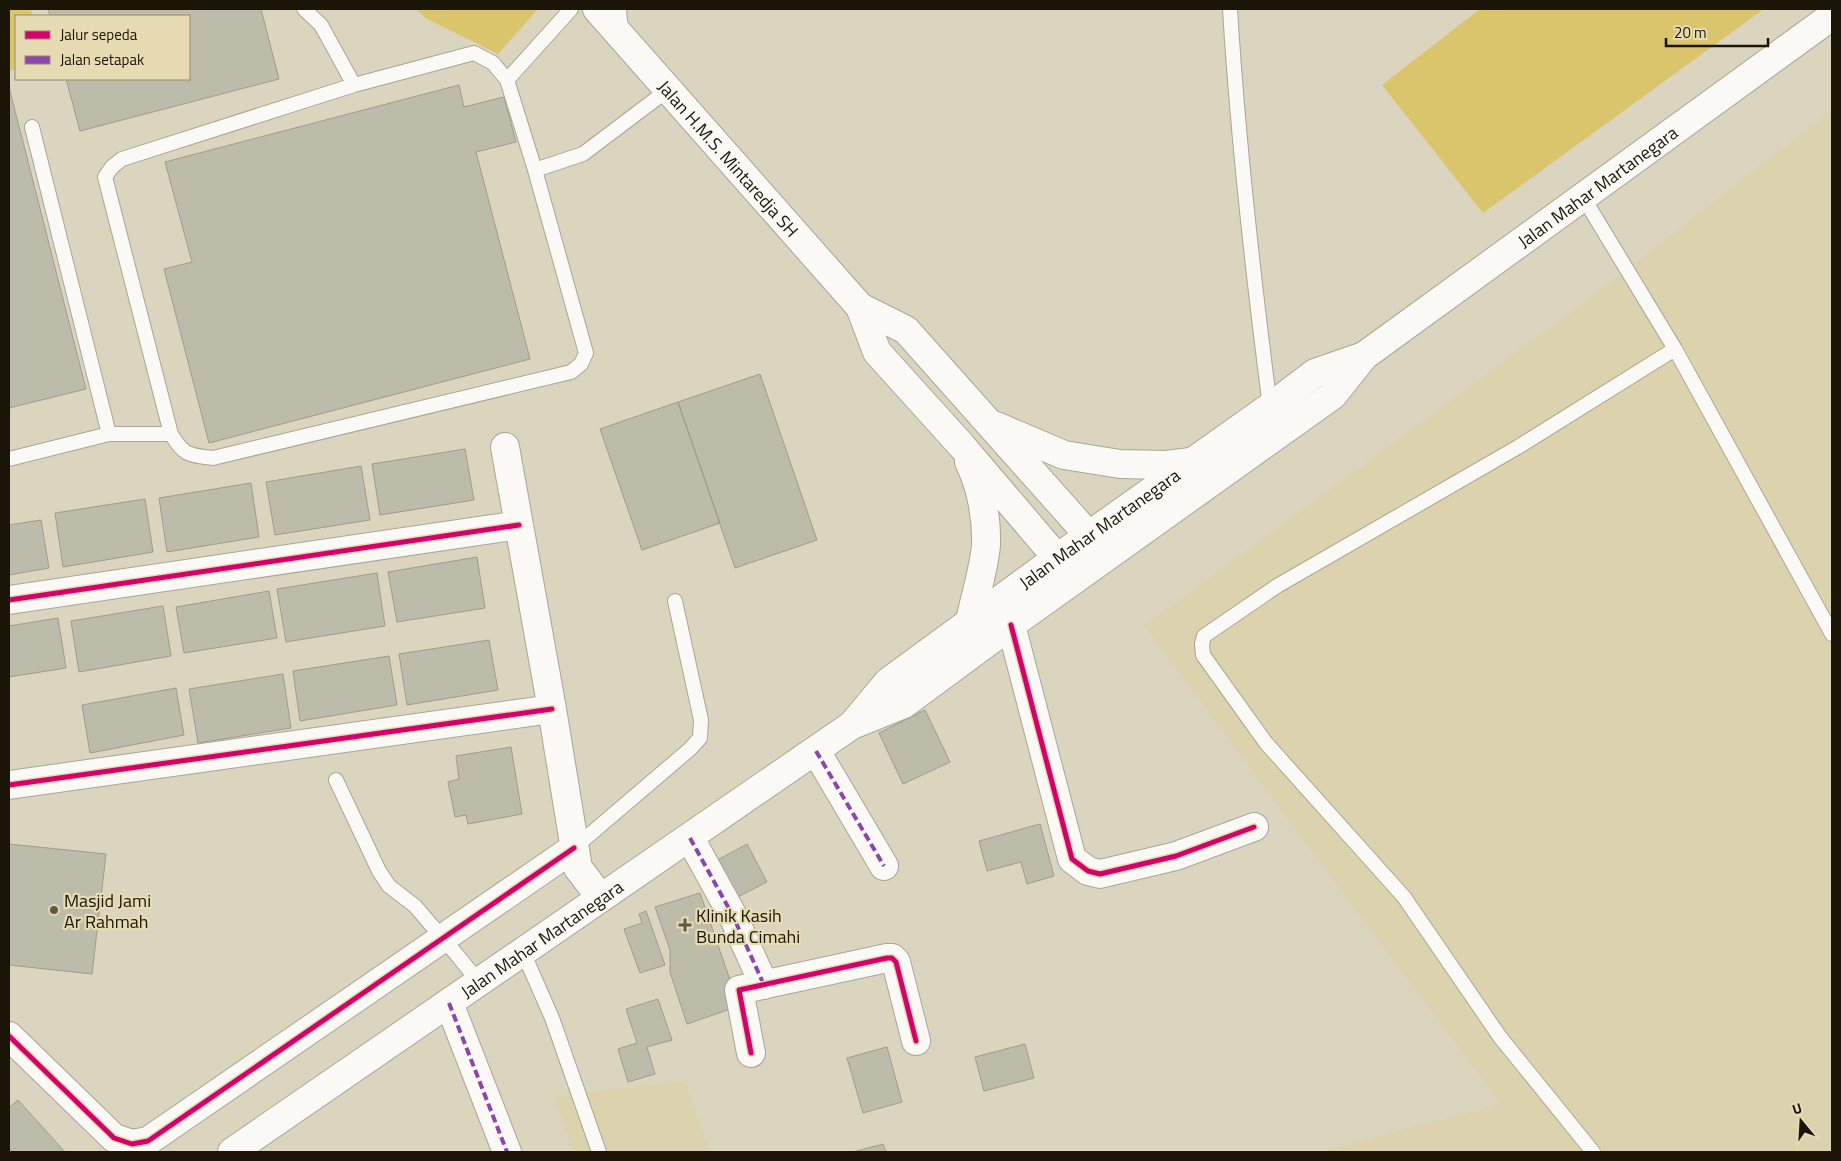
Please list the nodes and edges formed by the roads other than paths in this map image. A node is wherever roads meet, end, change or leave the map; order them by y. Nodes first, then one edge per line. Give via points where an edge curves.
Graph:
1 (304, 9) edge
2 (571, 9) edge
3 (597, 9) edge
4 (619, 9) edge
5 (1230, 9) edge
6 (1832, 16) edge
7 (621, 36) junction
8 (507, 80) junction
9 (354, 85) junction
10 (669, 90) junction
11 (32, 127) dead end
12 (536, 170) junction
13 (1584, 197) junction
14 (860, 307) junction
15 (1674, 349) junction
16 (1364, 356) junction
17 (1270, 407) junction
18 (988, 422) junction
19 (109, 434) junction
20 (171, 434) junction
21 (961, 445) junction
22 (505, 447) dead end
23 (9, 459) edge
24 (1191, 462) junction
25 (519, 526) junction
26 (1090, 535) junction
27 (1107, 556) junction
28 (1057, 558) junction
29 (1075, 579) junction
30 (9, 600) edge
31 (675, 600) dead end
32 (970, 621) junction
33 (1011, 625) junction
34 (1832, 634) edge
35 (552, 709) junction
36 (852, 725) junction
37 (816, 751) junction
38 (336, 780) dead end
39 (9, 785) edge
40 (1254, 827) dead end
41 (690, 838) junction
42 (574, 848) junction
43 (884, 866) dead end
44 (601, 898) junction
45 (443, 938) junction
46 (523, 952) junction
47 (479, 982) junction
48 (764, 985) junction
49 (449, 1003) junction
50 (9, 1036) edge
51 (916, 1042) dead end
52 (751, 1053) dead end
53 (232, 1152) edge
54 (508, 1152) edge
55 (599, 1152) edge
56 (1592, 1152) edge

1 - 9 lane via 321,25
2 - 8 lane
3 - 7 main road, Jalan H.M.S. Mintaredja SH
4 - 7 lane
5 - 17 lane via 1248,218
6 - 13 main road, Jalan Mahar Martanegara
7 - 10 main road, Jalan H.M.S. Mintaredja SH
8 - 9 lane via 494,63 474,53
8 - 12 lane
9 - 20 lane via 122,159 112,166 106,177
10 - 12 lane via 583,154
10 - 14 main road, Jalan H.M.S. Mintaredja SH
11 - 19 lane
12 - 20 lane via 586,353 581,364 571,372 213,458 191,455 179,448
13 - 15 lane
13 - 16 main road, Jalan Mahar Martanegara
14 - 18 main road, Jalan H.M.S. Mintaredja SH via 906,330
14 - 21 main road, Jalan H.M.S. Mintaredja SH via 877,352
15 - 34 lane
15 - 56 lane via 1518,446 1276,586 1204,636 1202,644 1203,655 1266,743 1404,897 1500,1038
16 - 17 main road, Jalan Mahar Martanegara via 1315,373
16 - 27 main road, Jalan Mahar Martanegara via 1332,395
17 - 24 main road, Jalan Mahar Martanegara
18 - 24 main road via 1064,455 1134,464
18 - 26 main road, Jalan H.M.S. Mintaredja SH
19 - 20 lane
19 - 23 lane
21 - 28 main road, Jalan H.M.S. Mintaredja SH
21 - 32 main road via 980,492 986,545
22 - 25 main road
24 - 26 main road, Jalan Mahar Martanegara
25 - 30 main road
25 - 35 main road
26 - 27 main road, Jalan H.M.S. Mintaredja SH
26 - 28 main road, Jalan Mahar Martanegara
27 - 29 main road, Jalan Mahar Martanegara
28 - 29 main road, Jalan H.M.S. Mintaredja SH
28 - 32 main road, Jalan Mahar Martanegara
29 - 33 main road, Jalan Mahar Martanegara
31 - 42 lane via 701,720 700,738
32 - 36 main road, Jalan Mahar Martanegara via 888,682
33 - 36 main road, Jalan Mahar Martanegara via 904,704
33 - 40 main road via 1072,859 1080,866 1100,874 1176,856
35 - 39 main road
35 - 42 main road
36 - 37 main road, Jalan Mahar Martanegara
37 - 41 main road, Jalan Mahar Martanegara
37 - 43 main road
38 - 45 lane via 389,886 415,906
41 - 44 main road, Jalan Mahar Martanegara
41 - 48 main road via 733,916
42 - 44 main road via 578,868
42 - 45 main road
44 - 46 main road, Jalan Mahar Martanegara
45 - 47 lane
45 - 50 main road via 148,1141 132,1144 114,1138
46 - 47 main road, Jalan Mahar Martanegara
46 - 55 lane via 552,1018
47 - 49 main road, Jalan Mahar Martanegara
48 - 51 main road via 892,958 896,962
48 - 52 main road via 739,990
49 - 53 main road, Jalan Mahar Martanegara
49 - 54 main road

